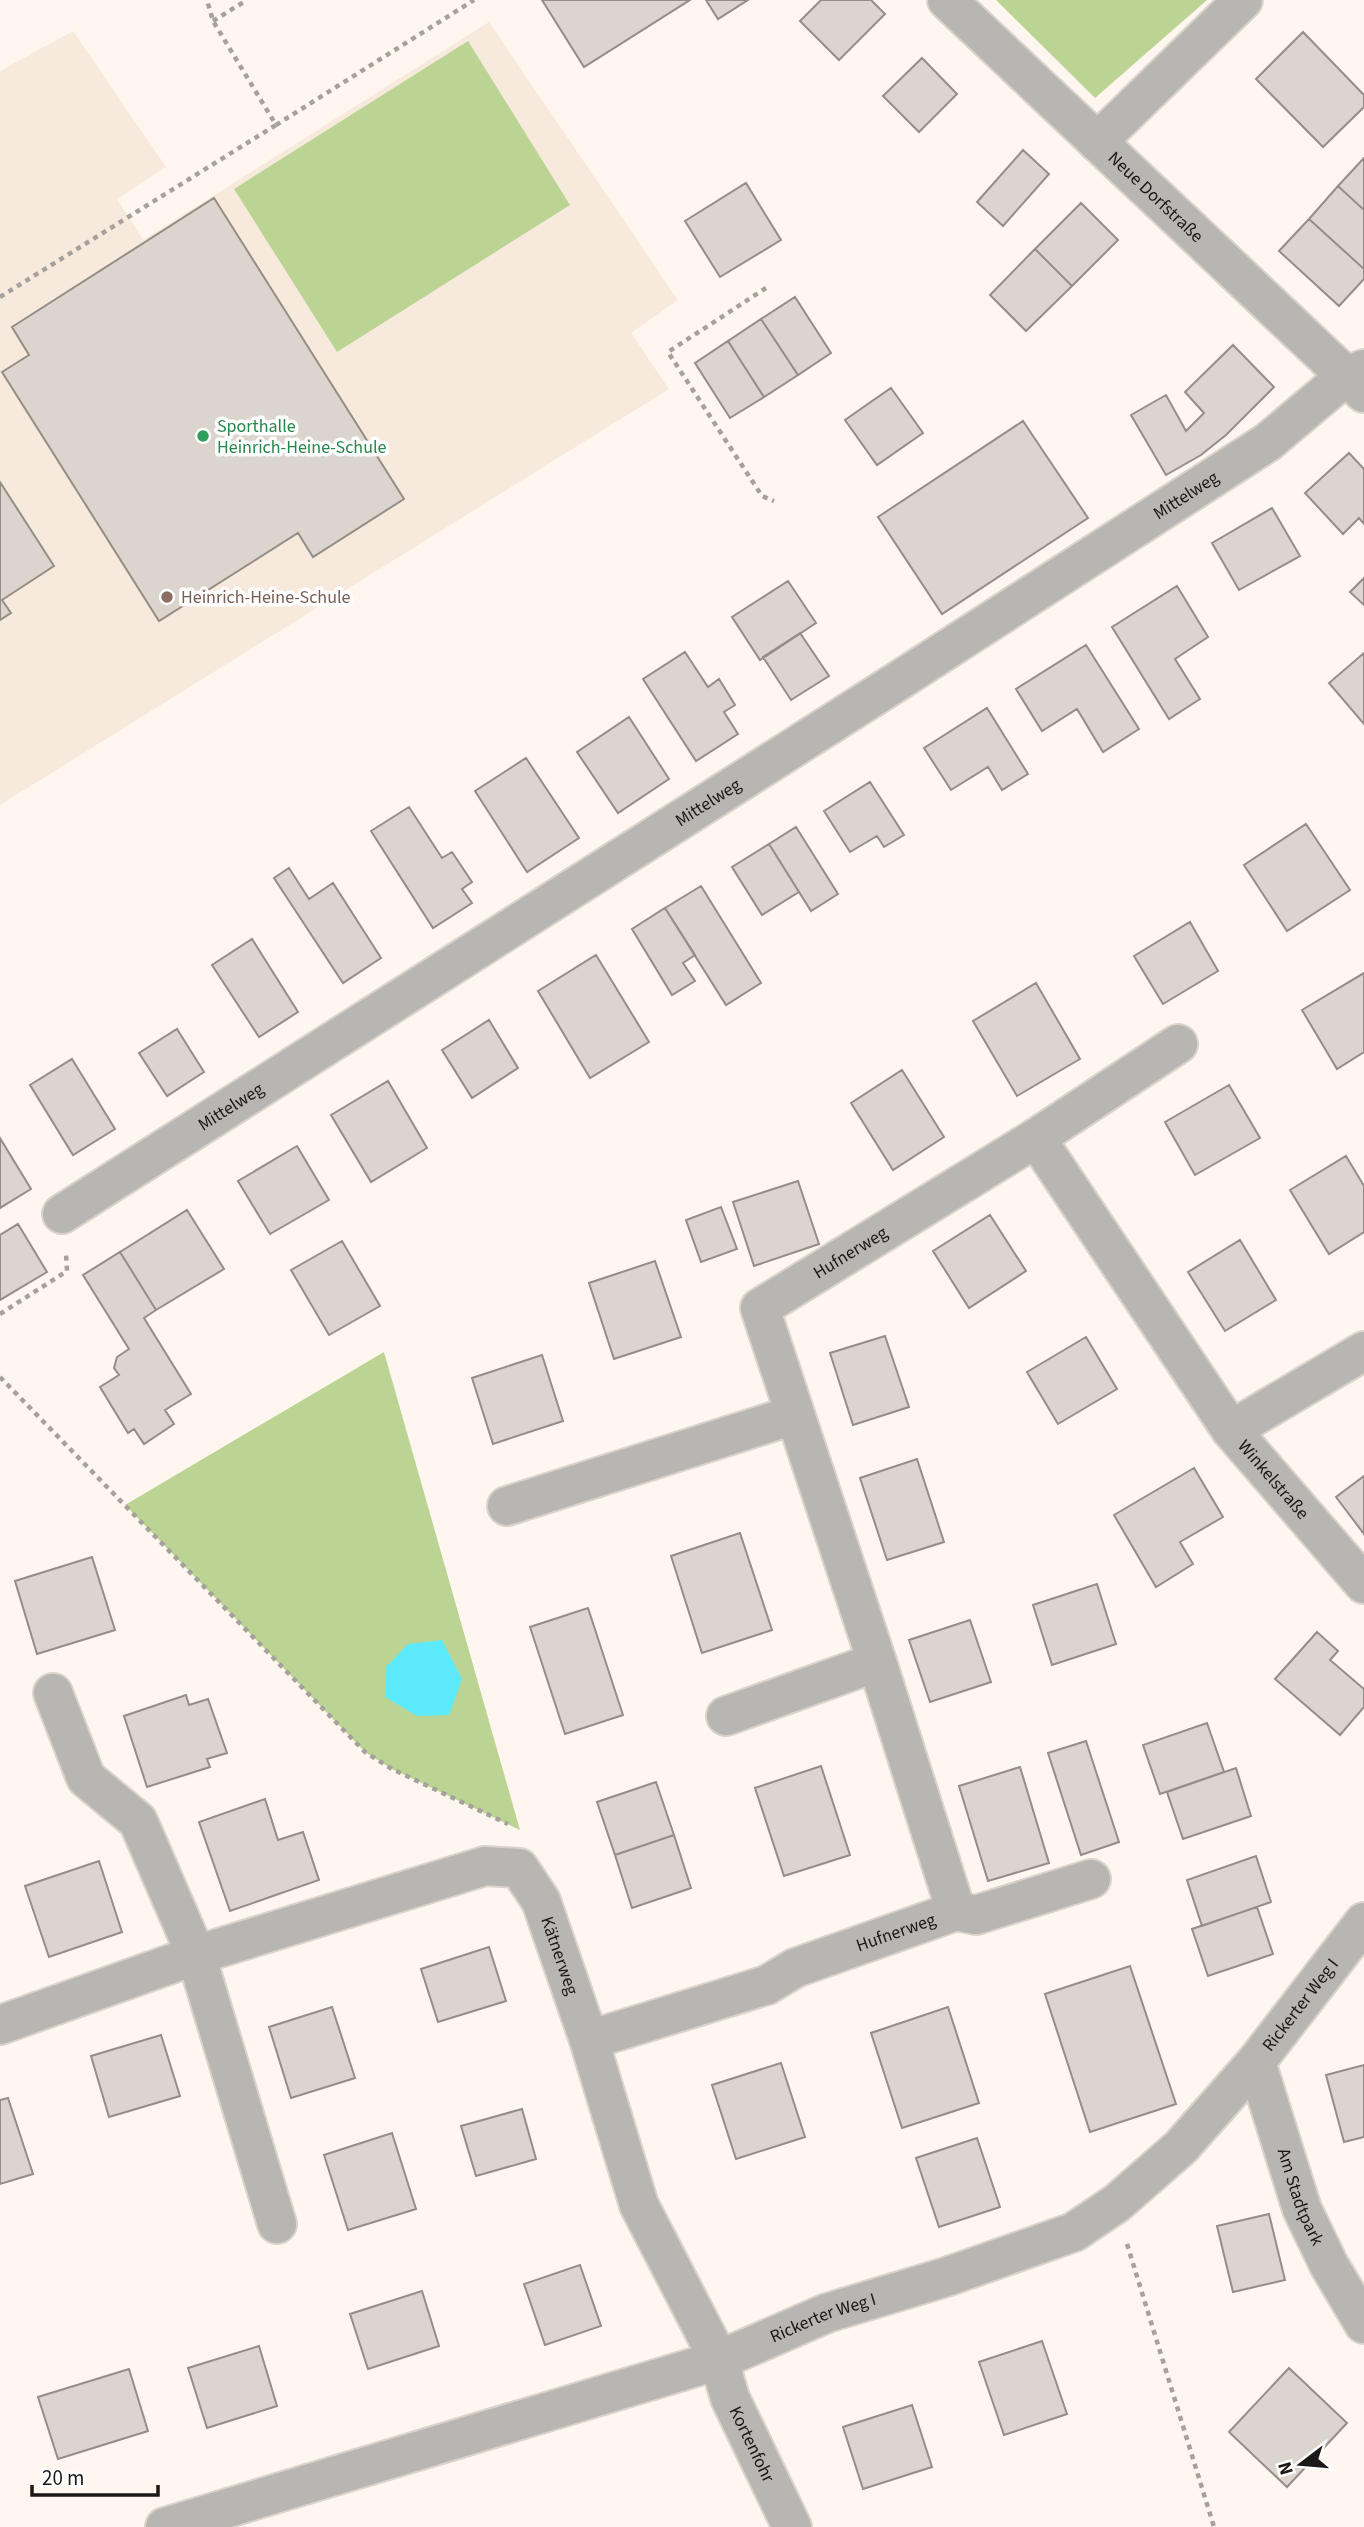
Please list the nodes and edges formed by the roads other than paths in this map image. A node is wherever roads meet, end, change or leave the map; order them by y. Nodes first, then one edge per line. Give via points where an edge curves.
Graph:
1 (947, 0) edge
2 (1243, 0) edge
3 (1097, 142) junction
4 (1358, 380) edge
5 (1178, 1044) dead end
6 (1036, 1138) junction
7 (62, 1214) dead end
8 (1364, 1351) edge
9 (794, 1415) junction
10 (1231, 1430) junction
11 (508, 1506) dead end
12 (1364, 1584) edge
13 (877, 1662) junction
14 (52, 1693) dead end
15 (726, 1716) dead end
16 (1091, 1879) dead end
17 (956, 1911) junction
18 (1364, 1922) edge
19 (196, 1955) junction
20 (0, 2025) edge
21 (589, 2040) junction
22 (1256, 2062) junction
23 (277, 2224) dead end
24 (1364, 2324) edge
25 (719, 2360) junction
26 (165, 2527) edge
27 (792, 2527) edge

1 - 3 street, Neue Dorfstraße
2 - 3 street
3 - 4 street, Neue Dorfstraße
4 - 7 street, Mittelweg via 895,683
5 - 6 street, Hufnerweg
6 - 9 street, Hufnerweg via 760,1308
6 - 10 street
8 - 10 street, Winkelstraße
9 - 11 street
9 - 13 street, Hufnerweg
10 - 12 street, Winkelstraße
13 - 15 street
13 - 17 street, Hufnerweg
14 - 19 street via 86,1778 138,1821
16 - 17 street via 976,1915
17 - 21 street, Hufnerweg via 795,1968 767,1985
18 - 22 street, Rickerter Weg I
19 - 20 street, Kätnerweg
19 - 21 street, Kätnerweg via 485,1866 519,1868 541,1900
19 - 23 street
21 - 25 street, Kätnerweg via 639,2205
22 - 24 street, Am Stadtpark via 1302,2209
22 - 25 street, Rickerter Weg I via 1181,2147 1117,2203 1074,2232 827,2313
25 - 26 street, Rickerter Weg I
25 - 27 street, Kortenfohr via 730,2398

